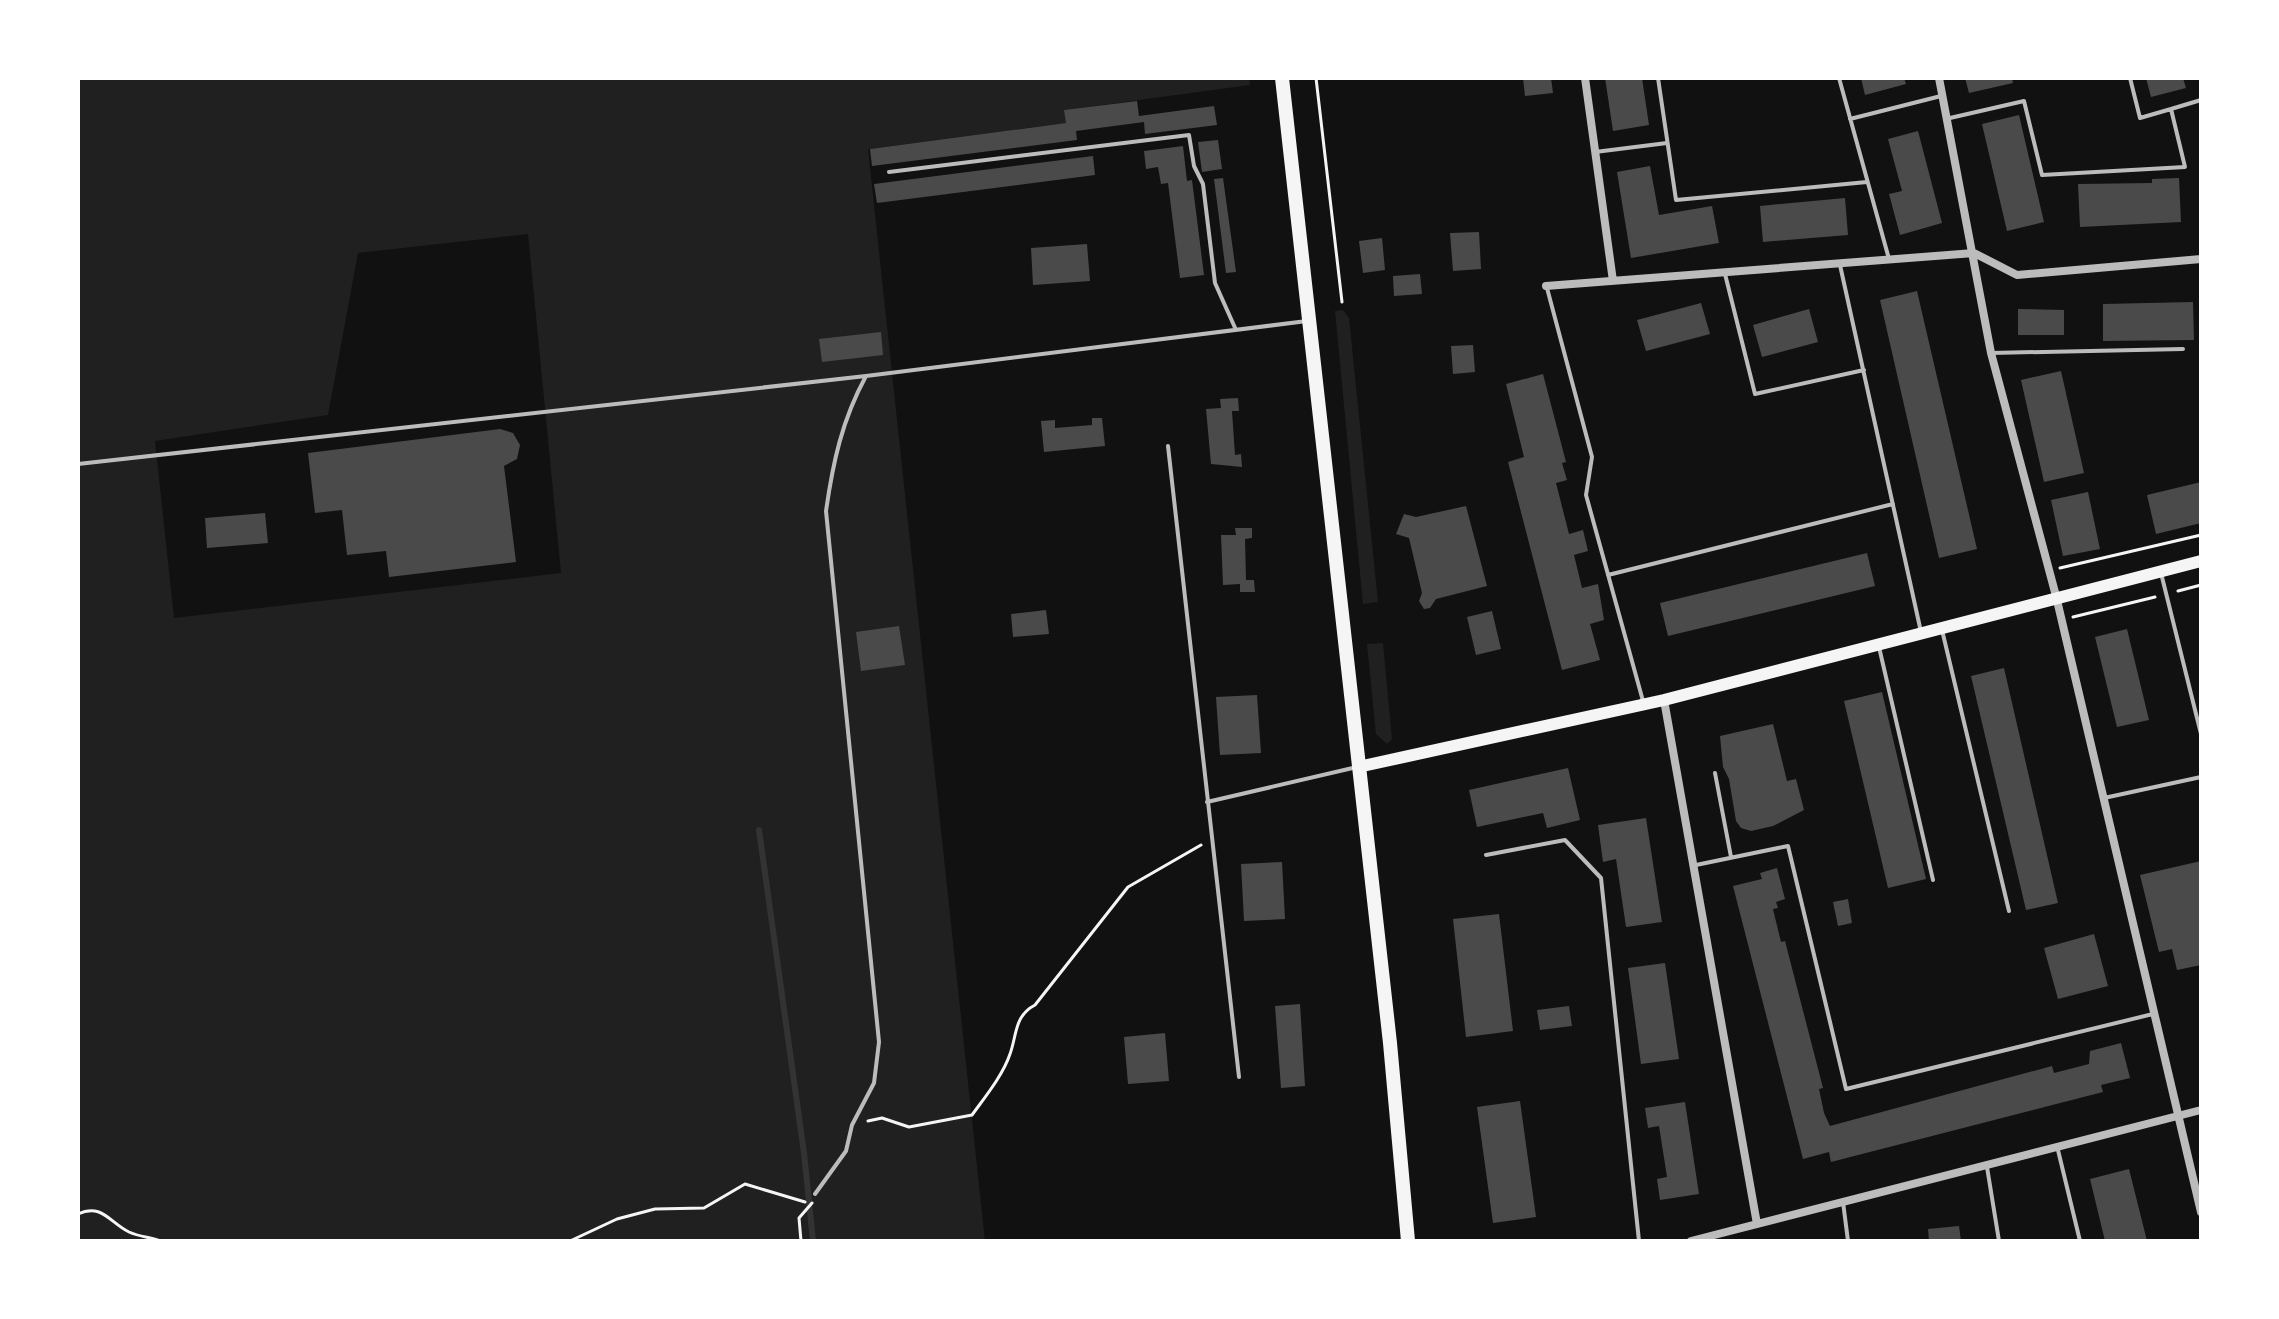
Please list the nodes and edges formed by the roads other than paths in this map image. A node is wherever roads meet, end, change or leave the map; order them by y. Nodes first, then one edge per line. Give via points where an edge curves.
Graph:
1 (1282, 78) edge
2 (1585, 78) edge
3 (1658, 78) edge
4 (1839, 78) edge
5 (1939, 78) edge
6 (2130, 78) edge
7 (1944, 96) junction
8 (2201, 100) edge
9 (2171, 109) junction
10 (1950, 118) junction
11 (1850, 119) junction
12 (1667, 143) junction
13 (1595, 152) junction
14 (889, 172) dead end
15 (1867, 182) junction
16 (1974, 253) junction
17 (1889, 259) junction
18 (2201, 259) edge
19 (1839, 263) junction
20 (1724, 272) junction
21 (1613, 281) junction
22 (1546, 286) joint
23 (1309, 321) junction
24 (1236, 330) junction
25 (2183, 349) dead end
26 (1991, 353) junction
27 (1865, 370) junction
28 (866, 376) junction
29 (1168, 446) dead end
30 (78, 464) edge
31 (1894, 503) junction
32 (2201, 561) edge
33 (2160, 571) junction
34 (1608, 575) junction
35 (2056, 596) junction
36 (1942, 628) junction
37 (1922, 634) junction
38 (1879, 644) junction
39 (1664, 700) junction
40 (1644, 704) junction
41 (2201, 734) edge
42 (1358, 767) junction
43 (1715, 773) dead end
44 (2201, 777) edge
45 (2104, 798) junction
46 (1207, 802) junction
47 (1486, 855) dead end
48 (1731, 858) junction
49 (1693, 866) junction
50 (1933, 880) dead end
51 (2009, 911) dead end
52 (2155, 1013) junction
53 (1239, 1077) dead end
54 (2201, 1110) edge
55 (2177, 1116) junction
56 (2057, 1146) junction
57 (1987, 1165) junction
58 (815, 1194) road end
59 (1843, 1202) junction
60 (2201, 1212) edge
61 (1757, 1224) junction
62 (1408, 1241) edge
63 (1639, 1241) edge
64 (1691, 1241) edge
65 (1848, 1241) edge
66 (1999, 1241) edge
67 (2080, 1241) edge

1 - 23 highway
2 - 13 street
3 - 12 lane
4 - 11 lane
5 - 7 street
6 - 9 lane via 2140,118
7 - 10 street
7 - 11 lane
8 - 9 lane
9 - 10 lane via 2185,167 2042,175 2024,101
10 - 16 street
11 - 15 lane
12 - 13 lane
12 - 15 lane via 1676,200
13 - 21 street
14 - 24 lane via 1189,135 1203,184 1215,283
15 - 17 lane
16 - 17 street
16 - 18 street via 2017,275
16 - 26 street
17 - 19 street
19 - 20 street
19 - 27 lane
20 - 21 street
20 - 27 lane via 1755,394
21 - 22 street
22 - 34 lane via 1592,457 1586,495
23 - 24 lane
23 - 42 highway
24 - 28 lane
25 - 26 lane
26 - 35 street
27 - 31 lane
28 - 30 lane
28 - 58 lane via 835,450 826,511 879,1042 874,1083 852,1125 846,1151
29 - 46 lane
31 - 34 lane
31 - 37 lane
32 - 33 main road
33 - 35 main road
33 - 41 lane
34 - 40 lane
35 - 36 main road
35 - 45 street
36 - 37 main road
36 - 51 lane
37 - 38 main road
38 - 39 main road
38 - 50 lane
39 - 40 main road
39 - 49 street
40 - 42 main road
42 - 46 lane
42 - 62 highway
43 - 48 lane
44 - 45 lane
45 - 52 street
46 - 53 lane
47 - 63 lane via 1565,840 1601,878
48 - 49 lane
48 - 52 lane via 1788,846 1846,1089
49 - 61 street
52 - 55 street
54 - 55 street
55 - 56 street
55 - 60 street
56 - 57 street
56 - 67 lane
57 - 59 street
57 - 66 lane
59 - 61 street
59 - 65 lane
61 - 64 street

